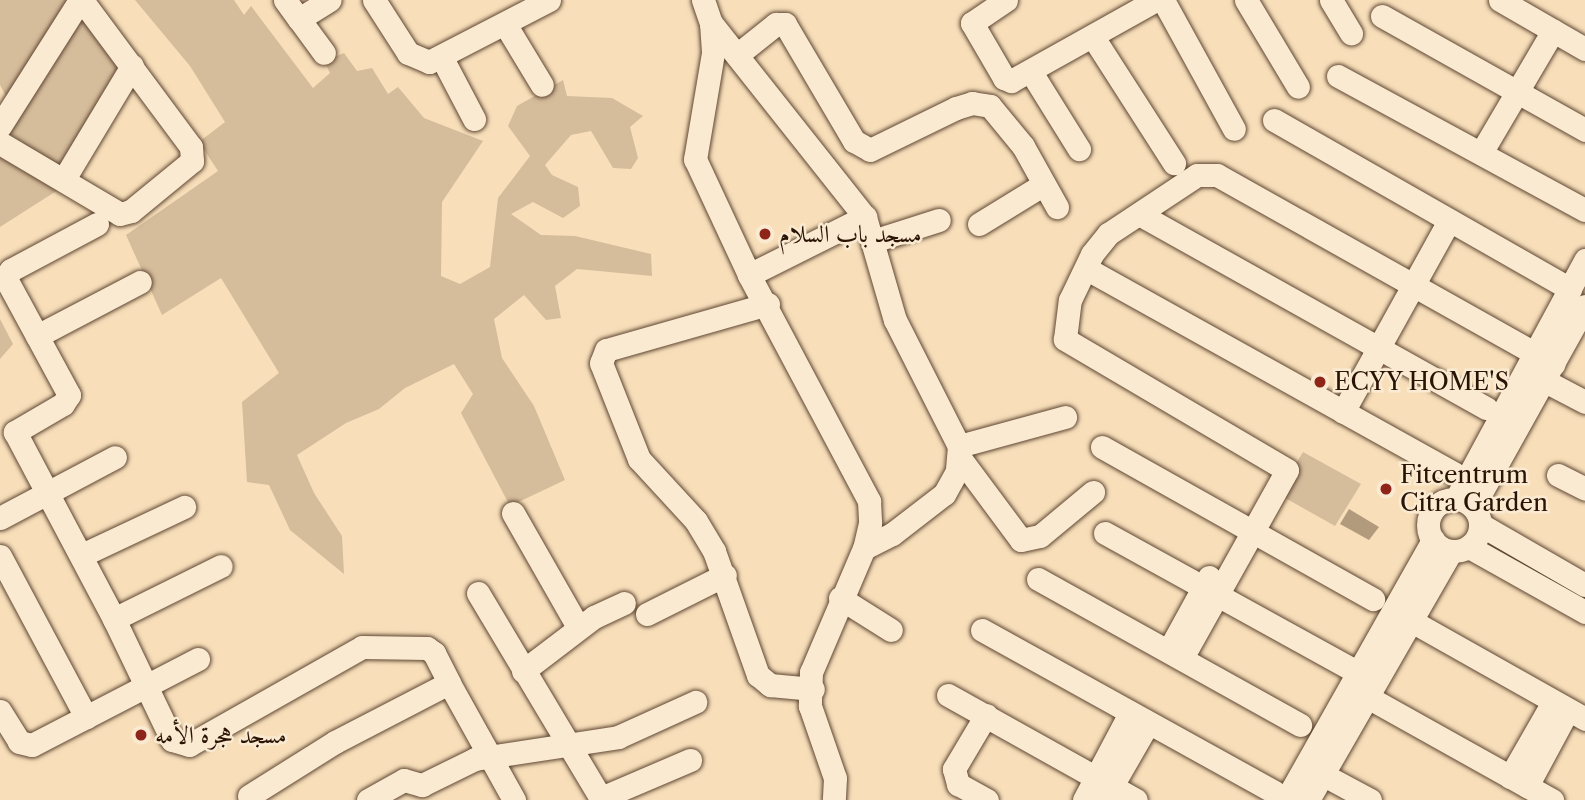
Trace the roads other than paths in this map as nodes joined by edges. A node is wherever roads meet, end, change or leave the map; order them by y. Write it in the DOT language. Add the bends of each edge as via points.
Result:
graph roads {
  1 [pos="81,0"];
  2 [pos="285,0"];
  3 [pos="330,0"];
  4 [pos="374,0"];
  5 [pos="549,0"];
  6 [pos="703,0"];
  7 [pos="1006,0"];
  8 [pos="1156,0"];
  9 [pos="1163,0"];
  10 [pos="1246,0"];
  11 [pos="1331,0"];
  12 [pos="1500,0"];
  13 [pos="1382,16"];
  14 [pos="299,19"];
  15 [pos="711,23"];
  16 [pos="505,24"];
  17 [pos="1351,33"];
  18 [pos="1093,37"];
  19 [pos="1568,40"];
  20 [pos="324,53"];
  21 [pos="737,55"];
  22 [pos="442,58"];
  23 [pos="132,66"];
  24 [pos="1031,72"];
  25 [pos="1338,76"];
  26 [pos="542,85"];
  27 [pos="1298,87"];
  28 [pos="1524,96"];
  29 [pos="474,119"];
  30 [pos="1274,120"];
  31 [pos="0,126"];
  32 [pos="1234,129"];
  33 [pos="1585,130"];
  34 [pos="0,143"];
  35 [pos="1079,149"];
  36 [pos="1488,157"];
  37 [pos="1174,163"];
  38 [pos="64,178"];
  39 [pos="1044,184"];
  40 [pos="1057,207"];
  41 [pos="1585,210"];
  42 [pos="1139,214"];
  43 [pos="865,217"];
  44 [pos="939,220"];
  45 [pos="97,224"];
  46 [pos="979,224"];
  47 [pos="1454,224"];
  48 [pos="873,241"];
  49 [pos="1585,260"];
  50 [pos="1087,268"];
  51 [pos="749,275"];
  52 [pos="141,282"];
  53 [pos="1417,289"];
  54 [pos="1578,297"];
  55 [pos="768,304"];
  56 [pos="37,336"];
  57 [pos="1383,351"];
  58 [pos="1544,366"];
  59 [pos="1585,402"];
  60 [pos="1486,408"];
  61 [pos="1348,415"];
  62 [pos="1065,417"];
  63 [pos="8,435"];
  64 [pos="1102,447"];
  65 [pos="960,452"];
  66 [pos="115,457"];
  67 [pos="1454,473"];
  68 [pos="1558,475"];
  69 [pos="1585,489"];
  70 [pos="1093,492"];
  71 [pos="48,493"];
  72 [pos="184,507"];
  73 [pos="1470,510"];
  74 [pos="513,513"];
  75 [pos="0,518"];
  76 [pos="1247,526"];
  77 [pos="1105,533"];
  78 [pos="1451,546"];
  79 [pos="864,548"];
  80 [pos="82,555"];
  81 [pos="0,556"];
  82 [pos="221,566"];
  83 [pos="725,575"];
  84 [pos="1038,579"];
  85 [pos="1585,585"];
  86 [pos="1210,592"];
  87 [pos="478,593"];
  88 [pos="840,598"];
  89 [pos="624,603"];
  90 [pos="1391,610"];
  91 [pos="1585,612"];
  92 [pos="648,614"];
  93 [pos="114,619"];
  94 [pos="578,627"];
  95 [pos="891,629"];
  96 [pos="982,630"];
  97 [pos="1175,655"];
  98 [pos="198,659"];
  99 [pos="523,671"];
  100 [pos="449,683"];
  101 [pos="1357,685"];
  102 [pos="148,687"];
  103 [pos="813,689"];
  104 [pos="948,695"];
  105 [pos="695,702"];
  106 [pos="0,711"];
  107 [pos="1569,711"];
  108 [pos="986,715"];
  109 [pos="86,717"];
  110 [pos="1138,720"];
  111 [pos="1300,725"];
  112 [pos="6,738"];
  113 [pos="567,745"];
  114 [pos="490,759"];
  115 [pos="690,760"];
  116 [pos="1333,780"];
  117 [pos="1516,786"];
  118 [pos="1104,788"];
  119 [pos="426,792"];
  120 [pos="249,796"];
  121 [pos="1280,796"];
  122 [pos="602,799"];
  123 [pos="368,800"];
  124 [pos="514,800"];
  125 [pos="834,800"];
  126 [pos="987,800"];
  127 [pos="1084,800"];
  128 [pos="1136,800"];
  129 [pos="1308,800"];
  130 [pos="1370,800"];
  131 [pos="1552,800"];
  1 -- 23 [label="street"];
  1 -- 31 [label="street"];
  2 -- 14 [label="street"];
  3 -- 14 [label="street"];
  4 -- 22 [label="street" via="408,53 422,61"];
  5 -- 16 [label="street"];
  6 -- 15 [label="street"];
  7 -- 24 [label="street" via="972,25 1004,78 1014,81"];
  8 -- 18 [label="street"];
  9 -- 32 [label="street"];
  10 -- 27 [label="street"];
  11 -- 17 [label="street"];
  12 -- 19 [label="street"];
  13 -- 28 [label="street"];
  14 -- 20 [label="street"];
  15 -- 21 [label="street"];
  15 -- 51 [label="street" via="711,82 695,159"];
  16 -- 22 [label="street"];
  16 -- 26 [label="street"];
  18 -- 24 [label="street"];
  18 -- 37 [label="street"];
  19 -- 28 [label="street"];
  21 -- 39 [label="street" via="776,24 788,26 854,141 870,150 885,147 957,108 990,106 1023,146"];
  21 -- 43 [label="street"];
  22 -- 29 [label="street"];
  23 -- 38 [label="street"];
  23 -- 38 [label="street" via="191,147 192,161 125,214 116,213"];
  24 -- 35 [label="street"];
  25 -- 36 [label="street"];
  28 -- 33 [label="street"];
  28 -- 36 [label="street"];
  30 -- 47 [label="street"];
  34 -- 38 [label="street"];
  36 -- 41 [label="street"];
  39 -- 40 [label="street"];
  39 -- 46 [label="street"];
  42 -- 50 [label="street" via="1108,234"];
  42 -- 53 [label="street" via="1197,175 1217,176"];
  42 -- 57 [label="street"];
  43 -- 48 [label="street"];
  43 -- 51 [label="street"];
  44 -- 48 [label="street"];
  45 -- 56 [label="street" via="7,273 6,283"];
  47 -- 53 [label="street"];
  47 -- 54 [label="street"];
  48 -- 65 [label="street" via="895,320"];
  49 -- 54 [label="street"];
  50 -- 61 [label="street"];
  50 -- 76 [label="street" via="1070,300 1065,339 1281,466"];
  51 -- 55 [label="street"];
  52 -- 56 [label="street"];
  53 -- 57 [label="street"];
  53 -- 58 [label="street"];
  54 -- 58 [label="street"];
  55 -- 79 [label="street" via="869,501"];
  55 -- 83 [label="street" via="609,349 601,358 639,459 696,521"];
  56 -- 63 [label="street" via="69,395 63,404"];
  57 -- 60 [label="street"];
  57 -- 61 [label="street"];
  58 -- 59 [label="street"];
  58 -- 73 [label="street"];
  61 -- 67 [label="street"];
  62 -- 65 [label="street"];
  63 -- 71 [label="street"];
  64 -- 76 [label="street"];
  65 -- 70 [label="street" via="1021,540 1040,536"];
  65 -- 79 [label="street" via="954,481 944,494 892,534"];
  66 -- 71 [label="street"];
  68 -- 69 [label="street"];
  71 -- 75 [label="street"];
  71 -- 80 [label="street"];
  72 -- 80 [label="street"];
  73 -- 78 [label="street"];
  73 -- 78 [label="street" via="1442,501 1431,512 1428,526"];
  73 -- 85 [label="street"];
  74 -- 94 [label="street"];
  76 -- 86 [label="street"];
  76 -- 90 [label="street"];
  77 -- 86 [label="street"];
  78 -- 90 [label="street"];
  78 -- 91 [label="street"];
  79 -- 88 [label="street"];
  80 -- 93 [label="street"];
  81 -- 109 [label="street"];
  82 -- 93 [label="street"];
  83 -- 92 [label="street"];
  83 -- 103 [label="street" via="761,679 770,685"];
  84 -- 97 [label="street"];
  86 -- 97 [label="street"];
  86 -- 101 [label="street"];
  87 -- 99 [label="street"];
  88 -- 95 [label="street"];
  88 -- 103 [label="street" via="811,672"];
  89 -- 94 [label="street"];
  90 -- 101 [label="street"];
  90 -- 107 [label="street"];
  93 -- 102 [label="street"];
  94 -- 99 [label="street"];
  96 -- 110 [label="street"];
  97 -- 111 [label="street"];
  98 -- 102 [label="street"];
  99 -- 113 [label="street"];
  100 -- 102 [label="street" via="427,648 362,647 185,746 172,740"];
  100 -- 114 [label="street"];
  100 -- 120 [label="street" via="335,742"];
  101 -- 117 [label="street"];
  101 -- 121 [label="street"];
  101 -- 129 [label="street"];
  102 -- 109 [label="street"];
  103 -- 125 [label="street" via="810,706 835,778"];
  104 -- 108 [label="street"];
  105 -- 113 [label="street" via="618,737"];
  106 -- 112 [label="street"];
  107 -- 117 [label="street"];
  108 -- 118 [label="street"];
  108 -- 126 [label="street" via="954,769 958,784"];
  109 -- 112 [label="street" via="32,745"];
  110 -- 118 [label="street"];
  110 -- 121 [label="street"];
  113 -- 114 [label="street"];
  113 -- 122 [label="street"];
  114 -- 119 [label="street" via="460,763"];
  114 -- 124 [label="street"];
  115 -- 122 [label="street"];
  116 -- 130 [label="street"];
  117 -- 131 [label="street"];
  118 -- 127 [label="street"];
  118 -- 128 [label="street"];
  119 -- 123 [label="street" via="404,780"];
}
